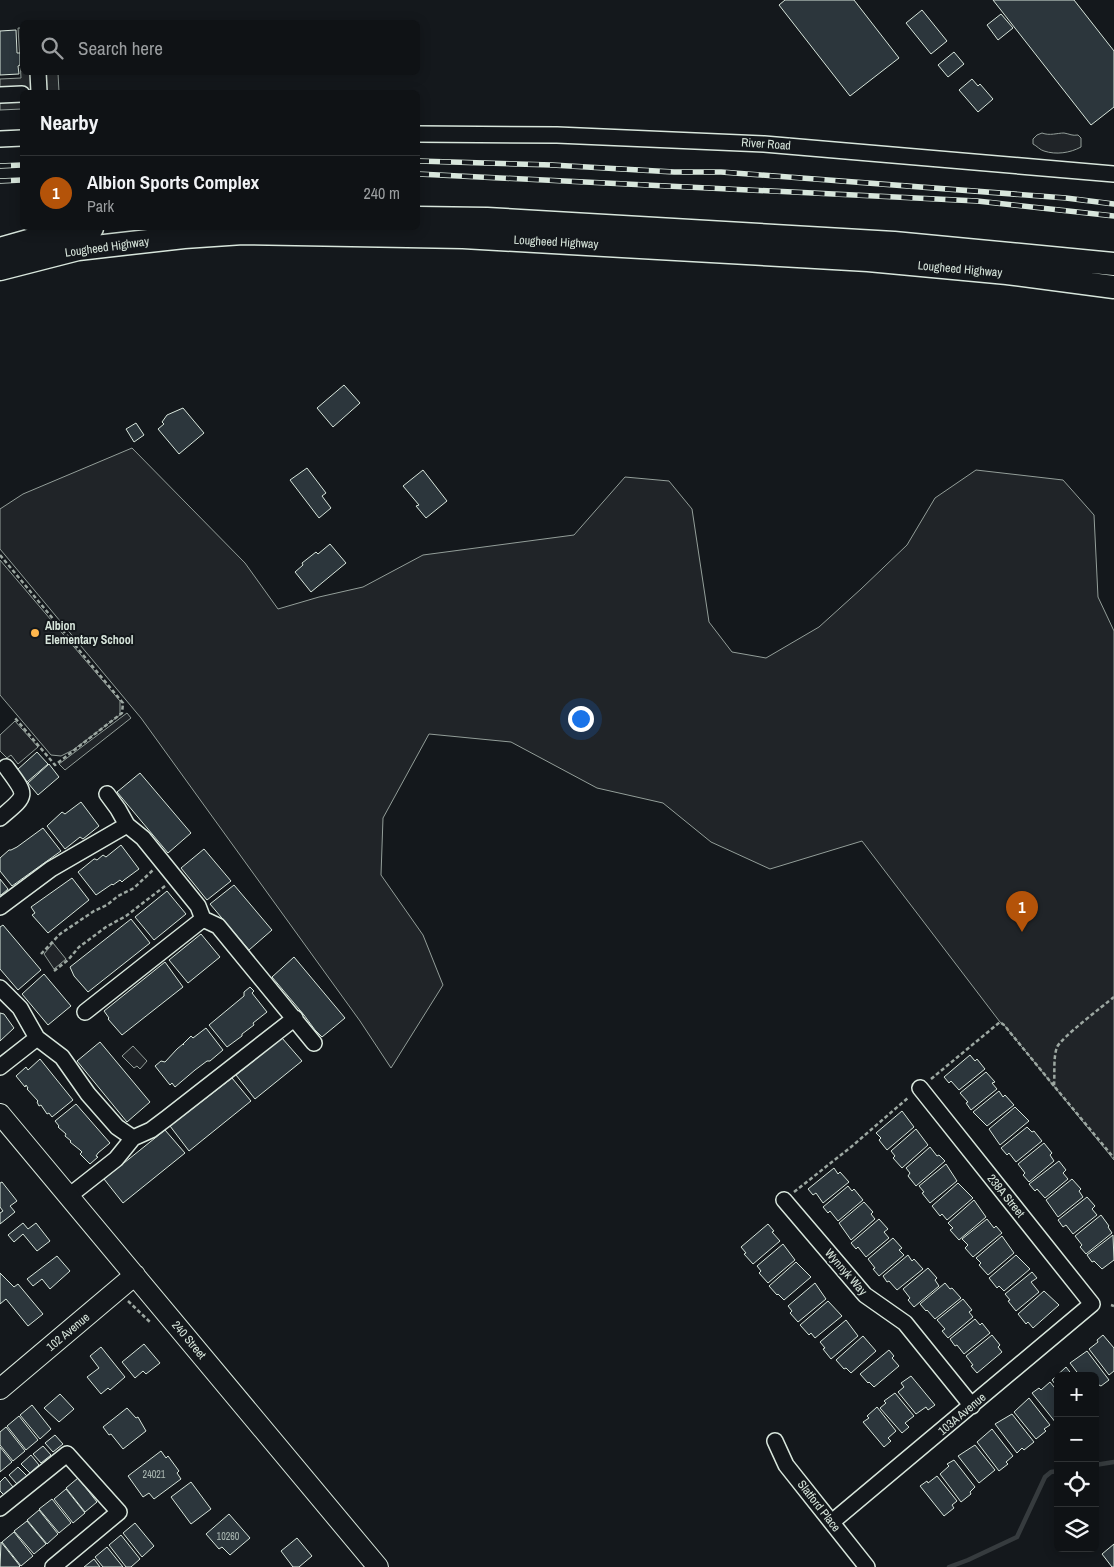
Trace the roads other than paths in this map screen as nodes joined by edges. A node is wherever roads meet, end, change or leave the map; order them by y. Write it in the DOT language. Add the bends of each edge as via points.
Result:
graph roads {
  1 [pos="38,75"];
  2 [pos="39,90"];
  3 [pos="20,94"];
  4 [pos="0,95"];
  5 [pos="420,134"];
  6 [pos="0,138"];
  7 [pos="20,138"];
  8 [pos="1114,174"];
  9 [pos="420,218"];
  10 [pos="82,230"];
  11 [pos="0,249"];
  12 [pos="1114,264"];
  13 [pos="0,269"];
  14 [pos="1114,287"];
  15 [pos="6,767"];
  16 [pos="107,794"];
  17 [pos="0,818"];
  18 [pos="127,825"];
  19 [pos="0,907"];
  20 [pos="203,918"];
  21 [pos="0,988"];
  22 [pos="85,1012"];
  23 [pos="295,1018"];
  24 [pos="37,1038"];
  25 [pos="314,1043"];
  26 [pos="0,1068"];
  27 [pos="920,1088"];
  28 [pos="0,1114"];
  29 [pos="133,1138"];
  30 [pos="69,1196"];
  31 [pos="784,1200"];
  32 [pos="135,1275"];
  33 [pos="1092,1304"];
  34 [pos="0,1389"];
  35 [pos="972,1406"];
  36 [pos="775,1441"];
  37 [pos="0,1508"];
  38 [pos="832,1522"];
  39 [pos="53,1567"];
  40 [pos="378,1567"];
  41 [pos="867,1567"];
  1 -- 2 [label="street"];
  3 -- 4 [label="street"];
  5 -- 8 [label="street, River Road" via="557,135 764,144"];
  6 -- 7 [label="street"];
  9 -- 12 [label="highway, Lougheed Highway" via="864,241"];
  10 -- 11 [label="highway, Lougheed Highway"];
  13 -- 14 [label="highway, Lougheed Highway" via="78,249 243,233 463,237 868,260"];
  15 -- 17 [label="street" via="22,788 23,795"];
  16 -- 18 [label="street"];
  18 -- 19 [label="street" via="51,869"];
  18 -- 20 [label="street" via="143,838 198,906"];
  20 -- 22 [label="street"];
  20 -- 23 [label="street" via="218,926"];
  21 -- 24 [label="street" via="20,1008"];
  23 -- 25 [label="street"];
  23 -- 29 [label="street" via="162,1122"];
  24 -- 26 [label="street"];
  24 -- 29 [label="street" via="62,1057 88,1094 117,1127"];
  27 -- 33 [label="street, 238A Street"];
  28 -- 30 [label="main road, 240 Street"];
  29 -- 30 [label="street" via="116,1159"];
  30 -- 32 [label="main road, 240 Street"];
  31 -- 35 [label="street, Wynnyk Way" via="865,1295 905,1323"];
  32 -- 34 [label="main road, 102 Avenue"];
  32 -- 40 [label="main road, 240 Street"];
  33 -- 35 [label="street, 103A Avenue"];
  35 -- 38 [label="street, 103A Avenue"];
  36 -- 38 [label="street, Slatford Place" via="786,1465"];
  37 -- 39 [label="street" via="67,1454 119,1512"];
  38 -- 41 [label="street, Slatford Place"];
}
